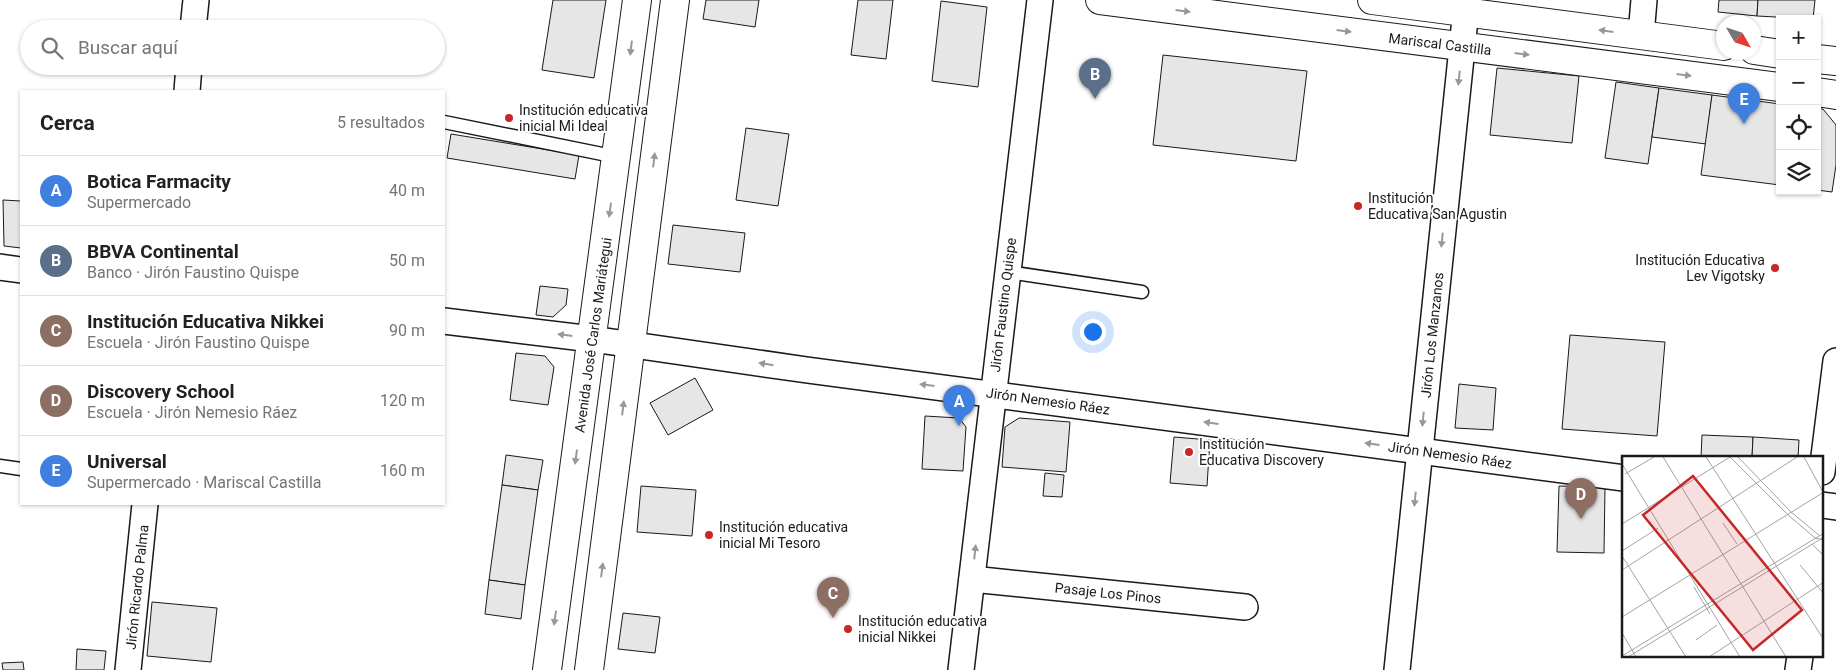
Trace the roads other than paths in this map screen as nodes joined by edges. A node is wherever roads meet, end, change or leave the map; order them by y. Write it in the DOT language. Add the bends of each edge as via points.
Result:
graph roads {
  1 [pos="196,0"];
  2 [pos="637,0"];
  3 [pos="675,0"];
  4 [pos="1040,0"];
  5 [pos="1100,0"];
  6 [pos="1372,0"];
  7 [pos="1644,0"];
  8 [pos="1466,6"];
  9 [pos="194,20"];
  10 [pos="1641,36"];
  11 [pos="1716,45"];
  12 [pos="1462,46"];
  13 [pos="1761,51"];
  14 [pos="1776,53"];
  15 [pos="1821,59"];
  16 [pos="1836,61"];
  17 [pos="188,75"];
  18 [pos="1776,86"];
  19 [pos="187,90"];
  20 [pos="1821,93"];
  21 [pos="1836,95"];
  22 [pos="445,122"];
  23 [pos="617,157"];
  24 [pos="0,267"];
  25 [pos="20,270"];
  26 [pos="1008,272"];
  27 [pos="1142,292"];
  28 [pos="445,321"];
  29 [pos="592,338"];
  30 [pos="631,344"];
  31 [pos="1836,361"];
  32 [pos="992,394"];
  33 [pos="1420,450"];
  34 [pos="1824,456"];
  35 [pos="0,466"];
  36 [pos="20,469"];
  37 [pos="1622,478"];
  38 [pos="145,505"];
  39 [pos="972,579"];
  40 [pos="1245,607"];
  41 [pos="128,670"];
  42 [pos="547,670"];
  43 [pos="589,670"];
  44 [pos="961,670"];
  45 [pos="1397,670"];
  1 -- 9 [label="street"];
  2 -- 23 [label="main road, Avenida José Carlos Mariátegui, one-way"];
  30 -- 3 [label="main road, one-way"];
  4 -- 26 [label="street, Jirón Faustino Quispe"];
  5 -- 12 [label="main road, Mariscal Castilla, one-way"];
  6 -- 8 [label="main road"];
  7 -- 10 [label="street"];
  10 -- 8 [label="main road, one-way"];
  8 -- 12 [label="street, Jirón Los Manzanos"];
  10 -- 11 [label="main road"];
  12 -- 18 [label="main road, Mariscal Castilla, one-way"];
  12 -- 33 [label="street, Jirón Los Manzanos, one-way"];
  13 -- 14 [label="main road"];
  15 -- 16 [label="main road"];
  17 -- 19 [label="street"];
  20 -- 21 [label="main road"];
  22 -- 23 [label="lane"];
  23 -- 29 [label="main road, Avenida José Carlos Mariátegui, one-way"];
  24 -- 25 [label="street"];
  26 -- 27 [label="lane"];
  26 -- 32 [label="street, Jirón Faustino Quispe"];
  29 -- 28 [label="street, Jirón Nemesio Ráez, one-way"];
  29 -- 30 [label="street, Jirón Nemesio Ráez"];
  29 -- 42 [label="main road, Avenida José Carlos Mariátegui, one-way"];
  32 -- 30 [label="street, Jirón Nemesio Ráez, one-way"];
  43 -- 30 [label="main road, one-way"];
  31 -- 34 [label="street"];
  33 -- 32 [label="street, Jirón Nemesio Ráez, one-way"];
  39 -- 32 [label="street, Jirón Faustino Quispe, one-way"];
  33 -- 37 [label="street, Jirón Nemesio Ráez"];
  33 -- 45 [label="street, Jirón Los Manzanos, one-way"];
  35 -- 36 [label="lane"];
  38 -- 41 [label="street, Jirón Ricardo Palma"];
  39 -- 40 [label="street, Pasaje Los Pinos"];
  39 -- 44 [label="street, Jirón Faustino Quispe"];
}
